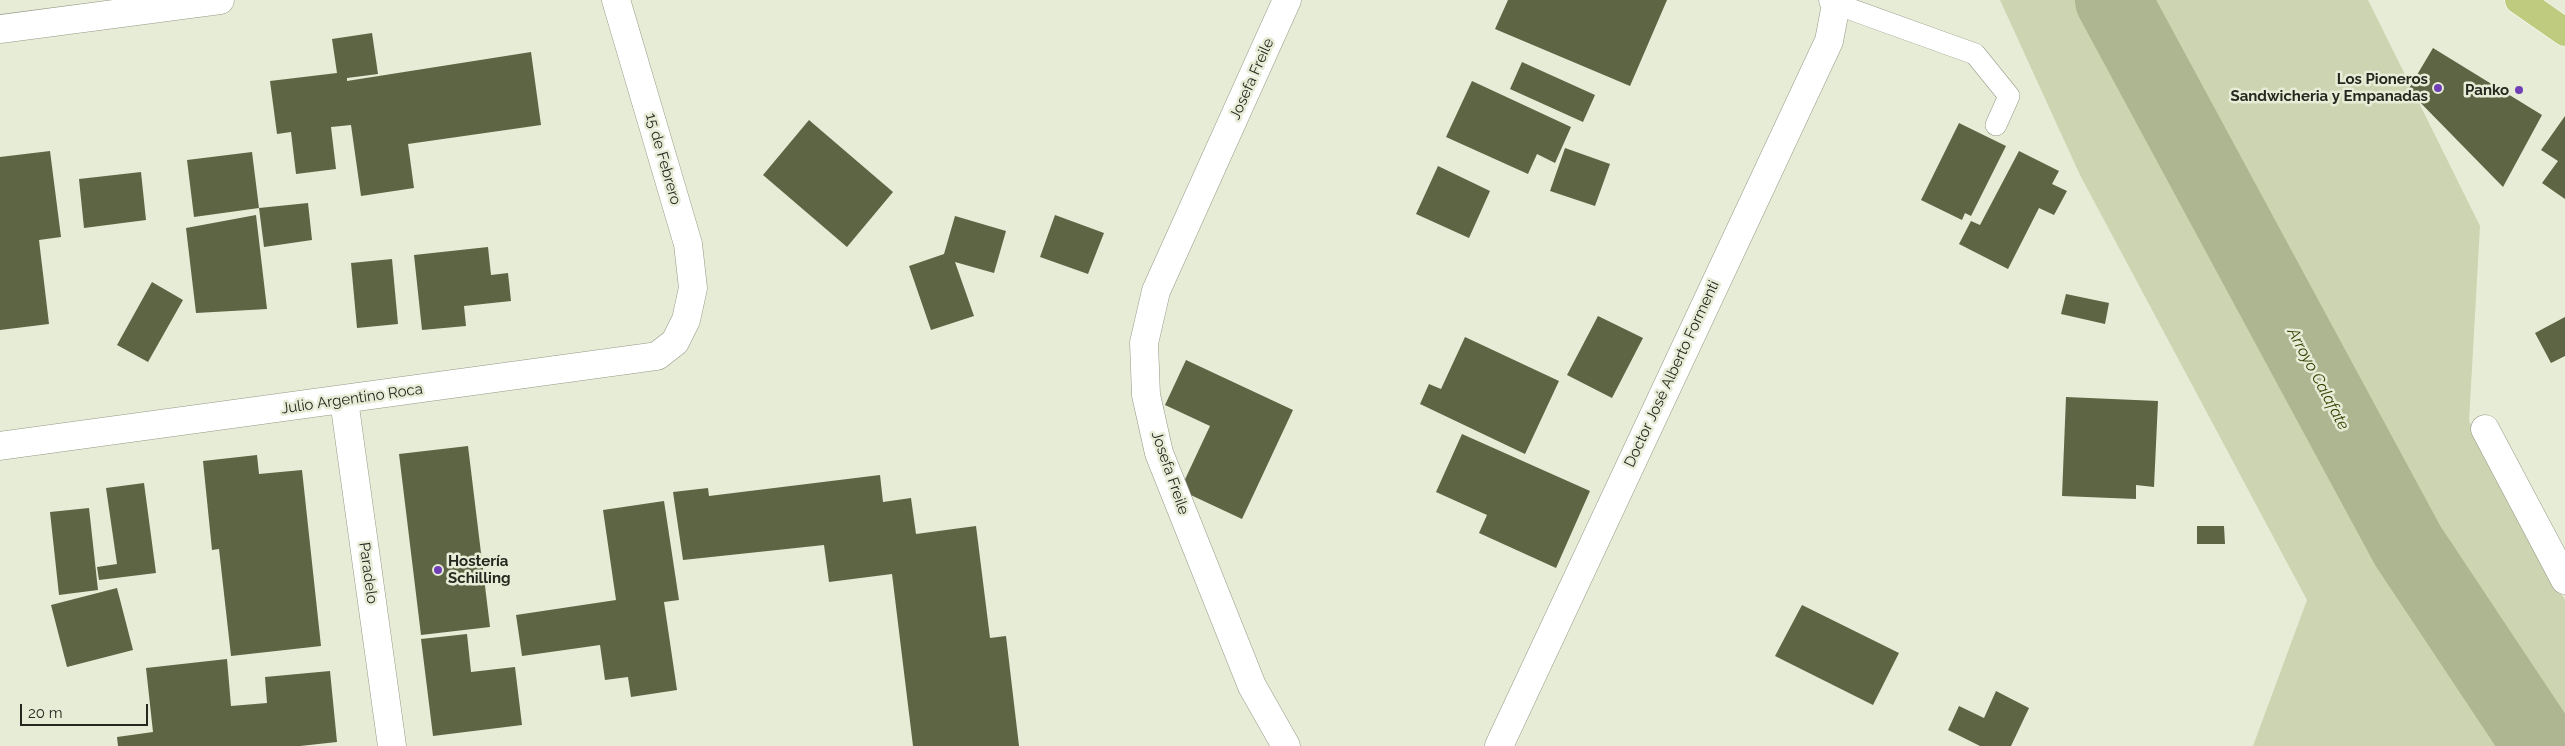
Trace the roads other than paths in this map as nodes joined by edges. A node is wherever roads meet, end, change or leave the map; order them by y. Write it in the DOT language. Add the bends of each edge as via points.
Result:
graph roads {
  1 [pos="220,0"];
  2 [pos="616,0"];
  3 [pos="1287,0"];
  4 [pos="2519,0"];
  5 [pos="1834,2"];
  6 [pos="0,29"];
  7 [pos="2565,32"];
  8 [pos="1996,125"];
  9 [pos="686,320"];
  10 [pos="344,400"];
  11 [pos="2485,429"];
  12 [pos="0,446"];
  13 [pos="2565,580"];
  14 [pos="392,746"];
  15 [pos="1286,746"];
  16 [pos="1499,746"];
  1 -- 6 [label="street"];
  2 -- 9 [label="street, 15 de Febrero" via="688,244 693,288"];
  3 -- 15 [label="street, Josefa Freile" via="1156,291 1144,342 1146,395 1159,453 1252,686"];
  4 -- 7 [label="main road"];
  5 -- 8 [label="lane" via="1975,54 2008,96"];
  5 -- 16 [label="street, Doctor José Alberto Formenti" via="1828,41"];
  9 -- 10 [label="street, Julio Argentino Roca" via="675,342 657,356"];
  10 -- 12 [label="street, Julio Argentino Roca"];
  10 -- 14 [label="street, Paradelo"];
  11 -- 13 [label="street"];
}
